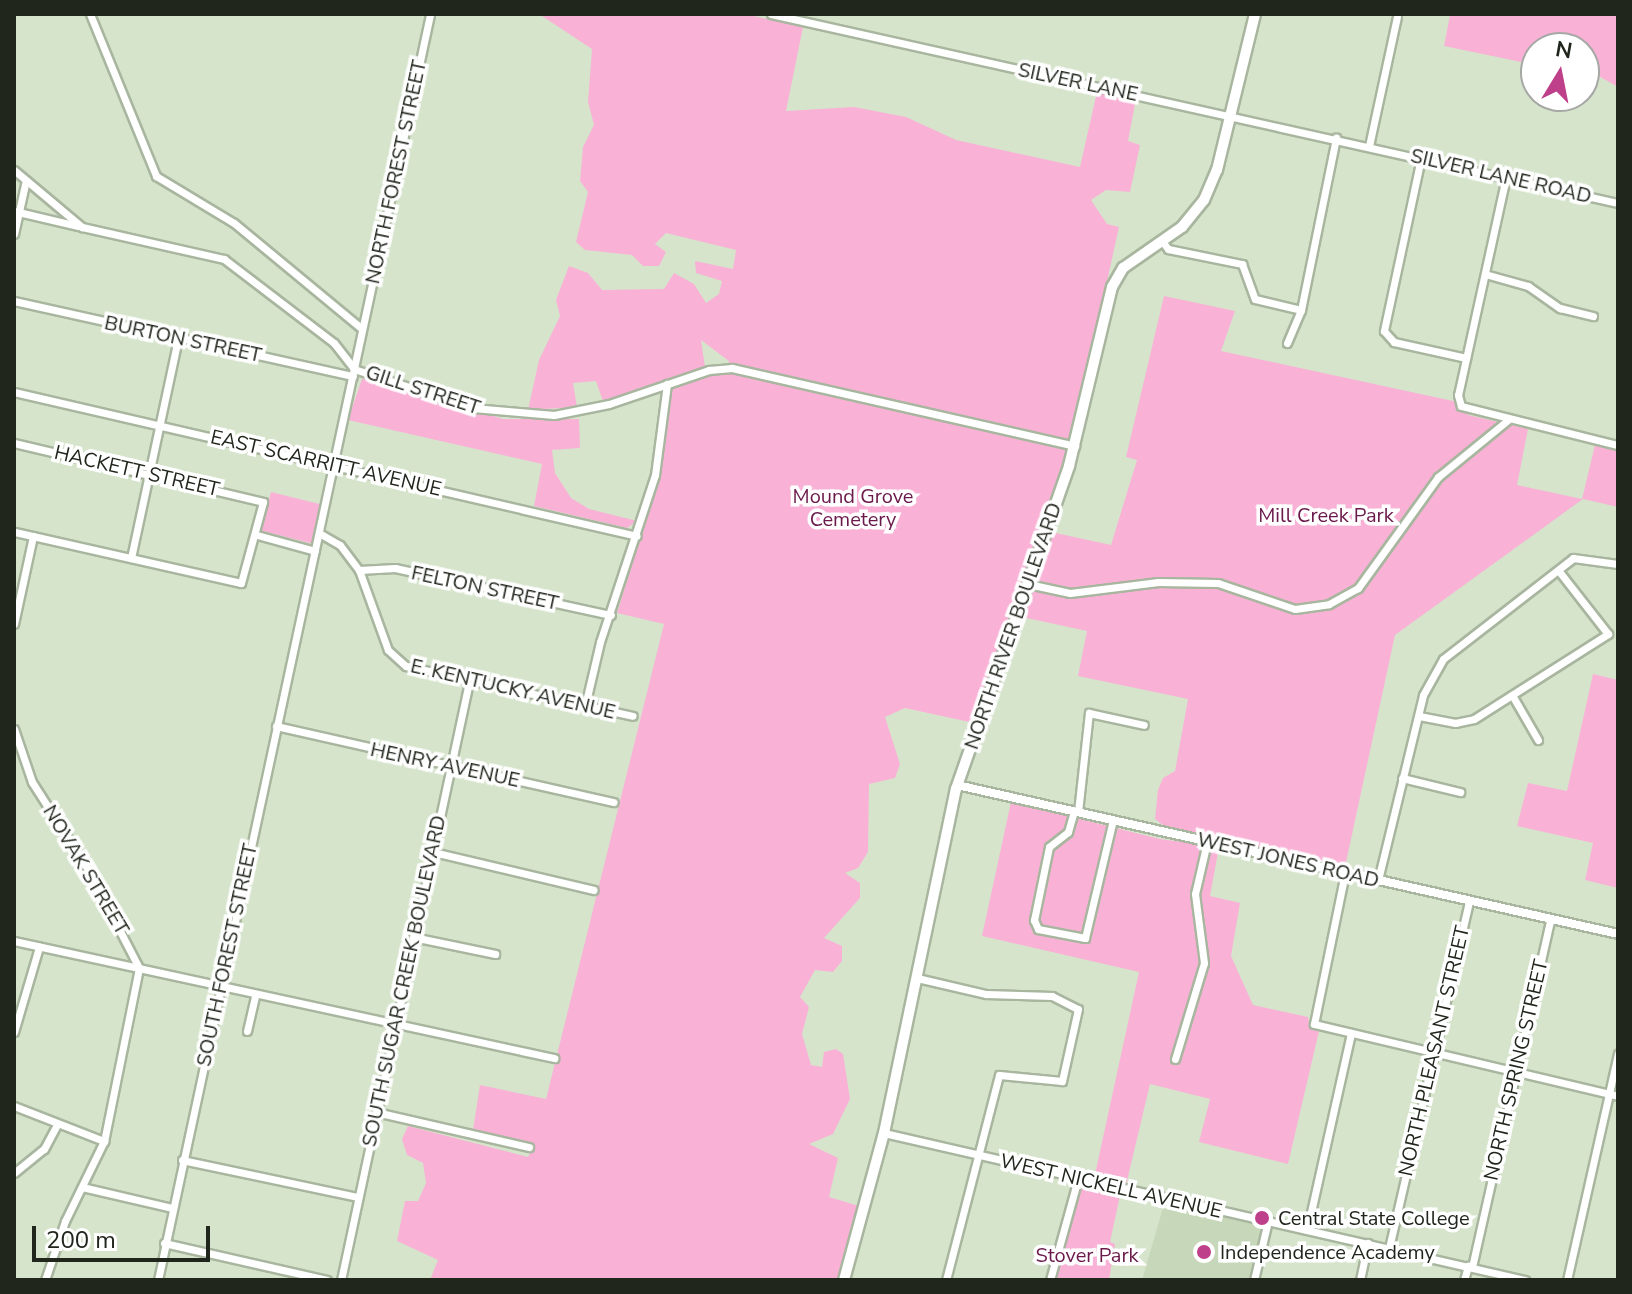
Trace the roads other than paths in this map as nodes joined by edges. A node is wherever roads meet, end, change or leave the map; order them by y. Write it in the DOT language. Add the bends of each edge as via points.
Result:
graph roads {
  1 [pos="90,14"];
  2 [pos="430,14"];
  3 [pos="771,14"];
  4 [pos="1255,14"];
  5 [pos="1397,17"];
  6 [pos="1230,115"];
  7 [pos="1336,138"];
  8 [pos="1369,146"];
  9 [pos="1385,149"];
  10 [pos="1421,158"];
  11 [pos="14,170"];
  12 [pos="1506,177"];
  13 [pos="26,180"];
  14 [pos="1618,203"];
  15 [pos="16,212"];
  16 [pos="82,227"];
  17 [pos="14,234"];
  18 [pos="1162,241"];
  19 [pos="1485,274"];
  20 [pos="14,301"];
  21 [pos="1301,310"];
  22 [pos="1593,316"];
  23 [pos="362,329"];
  24 [pos="178,338"];
  25 [pos="1287,343"];
  26 [pos="1466,358"];
  27 [pos="353,372"];
  28 [pos="667,384"];
  29 [pos="14,392"];
  30 [pos="1509,419"];
  31 [pos="159,426"];
  32 [pos="14,443"];
  33 [pos="1618,445"];
  34 [pos="1075,446"];
  35 [pos="334,465"];
  36 [pos="147,474"];
  37 [pos="14,532"];
  38 [pos="319,533"];
  39 [pos="257,535"];
  40 [pos="33,536"];
  41 [pos="637,536"];
  42 [pos="315,551"];
  43 [pos="131,558"];
  44 [pos="1618,564"];
  45 [pos="359,570"];
  46 [pos="1558,570"];
  47 [pos="1028,584"];
  48 [pos="611,615"];
  49 [pos="14,624"];
  50 [pos="469,682"];
  51 [pos="1512,695"];
  52 [pos="585,706"];
  53 [pos="633,716"];
  54 [pos="1419,716"];
  55 [pos="1144,725"];
  56 [pos="276,726"];
  57 [pos="14,729"];
  58 [pos="1538,740"];
  59 [pos="16,748"];
  60 [pos="451,767"];
  61 [pos="1402,778"];
  62 [pos="957,785"];
  63 [pos="1460,792"];
  64 [pos="614,802"];
  65 [pos="1076,812"];
  66 [pos="1113,820"];
  67 [pos="1207,842"];
  68 [pos="433,852"];
  69 [pos="1345,873"];
  70 [pos="1378,880"];
  71 [pos="594,890"];
  72 [pos="1469,901"];
  73 [pos="1550,920"];
  74 [pos="1618,934"];
  75 [pos="413,937"];
  76 [pos="14,941"];
  77 [pos="39,947"];
  78 [pos="495,954"];
  79 [pos="139,968"];
  80 [pos="917,978"];
  81 [pos="220,988"];
  82 [pos="255,995"];
  83 [pos="394,1025"];
  84 [pos="247,1031"];
  85 [pos="14,1032"];
  86 [pos="1351,1033"];
  87 [pos="1433,1052"];
  88 [pos="1618,1054"];
  89 [pos="554,1058"];
  90 [pos="1175,1059"];
  91 [pos="1516,1071"];
  92 [pos="1614,1095"];
  93 [pos="14,1106"];
  94 [pos="376,1112"];
  95 [pos="56,1126"];
  96 [pos="884,1133"];
  97 [pos="104,1141"];
  98 [pos="529,1147"];
  99 [pos="979,1156"];
  100 [pos="182,1160"];
  101 [pos="14,1173"];
  102 [pos="1078,1178"];
  103 [pos="82,1187"];
  104 [pos="358,1197"];
  105 [pos="172,1208"];
  106 [pos="1268,1221"];
  107 [pos="1307,1230"];
  108 [pos="164,1243"];
  109 [pos="1368,1243"];
  110 [pos="1389,1248"];
  111 [pos="1470,1267"];
  112 [pos="45,1280"];
  113 [pos="158,1280"];
  114 [pos="327,1280"];
  115 [pos="341,1280"];
  116 [pos="844,1280"];
  117 [pos="946,1280"];
  118 [pos="1050,1280"];
  119 [pos="1254,1280"];
  120 [pos="1360,1280"];
  121 [pos="1464,1280"];
  122 [pos="1525,1280"];
  123 [pos="1567,1280"];
  1 -- 23 [label="street" via="156,176 234,223"];
  2 -- 23 [label="street, NORTH FOREST STREET"];
  3 -- 6 [label="street, SILVER LANE"];
  4 -- 6 [label="main road, NORTH RIVER BOULEVARD"];
  5 -- 8 [label="street"];
  6 -- 7 [label="street, SILVER LANE"];
  6 -- 18 [label="main road, NORTH RIVER BOULEVARD" via="1204,200"];
  7 -- 8 [label="street, SILVER LANE"];
  7 -- 21 [label="street"];
  8 -- 9 [label="street, SILVER LANE"];
  9 -- 10 [label="street, SILVER LANE ROAD"];
  10 -- 12 [label="street, SILVER LANE ROAD"];
  10 -- 26 [label="street" via="1384,331 1394,342"];
  11 -- 13 [label="street, GILL STREET"];
  12 -- 14 [label="street, SILVER LANE ROAD"];
  12 -- 19 [label="street"];
  13 -- 15 [label="street"];
  13 -- 16 [label="street, GILL STREET"];
  15 -- 16 [label="street"];
  15 -- 17 [label="street"];
  16 -- 27 [label="street, GILL STREET" via="224,259 334,343"];
  18 -- 21 [label="street" via="1168,249 1242,264 1255,299"];
  18 -- 34 [label="main road, NORTH RIVER BOULEVARD" via="1130,260 1112,287"];
  19 -- 22 [label="street" via="1528,286 1560,308"];
  19 -- 26 [label="street"];
  20 -- 24 [label="street, BURTON STREET"];
  21 -- 25 [label="street"];
  23 -- 27 [label="street, NORTH FOREST STREET"];
  24 -- 27 [label="street, BURTON STREET"];
  24 -- 31 [label="street"];
  26 -- 30 [label="street" via="1460,404"];
  27 -- 28 [label="street, GILL STREET" via="473,408 526,416 582,411"];
  27 -- 35 [label="street"];
  28 -- 34 [label="street, GILL STREET" via="732,368"];
  28 -- 41 [label="street" via="664,433"];
  29 -- 31 [label="street, EAST SCARRITT AVENUE"];
  30 -- 33 [label="street"];
  30 -- 47 [label="street" via="1438,477 1358,588 1329,604 1295,609 1218,583 1158,582 1070,593"];
  31 -- 35 [label="street, EAST SCARRITT AVENUE"];
  31 -- 36 [label="street"];
  32 -- 36 [label="street, HACKETT STREET"];
  34 -- 47 [label="main road, NORTH RIVER BOULEVARD"];
  35 -- 38 [label="street"];
  35 -- 41 [label="street, EAST SCARRITT AVENUE"];
  36 -- 39 [label="street, HACKETT STREET" via="259,499 263,502"];
  36 -- 43 [label="street"];
  37 -- 40 [label="street"];
  38 -- 42 [label="street"];
  38 -- 45 [label="street" via="340,545"];
  39 -- 42 [label="street"];
  39 -- 43 [label="street" via="241,583"];
  40 -- 43 [label="street"];
  40 -- 49 [label="street"];
  41 -- 48 [label="street"];
  42 -- 56 [label="street, SOUTH FOREST STREET"];
  44 -- 46 [label="street" via="1582,556"];
  45 -- 48 [label="street, FELTON STREET" via="395,568"];
  45 -- 50 [label="street, E. KENTUCKY AVENUE" via="395,659"];
  46 -- 51 [label="street" via="1608,634"];
  46 -- 54 [label="street" via="1443,659 1427,683"];
  47 -- 62 [label="main road, NORTH RIVER BOULEVARD"];
  48 -- 52 [label="street"];
  50 -- 52 [label="street, E. KENTUCKY AVENUE"];
  50 -- 60 [label="street, SOUTH SUGAR CREEK BOULEVARD"];
  51 -- 54 [label="street" via="1466,723"];
  51 -- 58 [label="street"];
  52 -- 53 [label="street, E. KENTUCKY AVENUE"];
  54 -- 61 [label="street"];
  55 -- 65 [label="street" via="1089,713"];
  56 -- 60 [label="street, HENRY AVENUE"];
  56 -- 81 [label="street, SOUTH FOREST STREET"];
  57 -- 59 [label="street, NOVAK STREET"];
  59 -- 79 [label="street, NOVAK STREET"];
  60 -- 64 [label="street, HENRY AVENUE"];
  60 -- 68 [label="street, SOUTH SUGAR CREEK BOULEVARD"];
  61 -- 63 [label="street"];
  61 -- 70 [label="street"];
  62 -- 65 [label="street, WEST JONES ROAD"];
  62 -- 80 [label="main road, NORTH RIVER BOULEVARD"];
  65 -- 66 [label="street, WEST JONES ROAD"];
  65 -- 66 [label="street" via="1068,832 1049,847 1034,920 1038,929 1085,938"];
  66 -- 67 [label="street, WEST JONES ROAD"];
  67 -- 69 [label="street, WEST JONES ROAD"];
  67 -- 90 [label="street" via="1195,894 1204,963"];
  68 -- 71 [label="street"];
  68 -- 75 [label="street, SOUTH SUGAR CREEK BOULEVARD"];
  69 -- 70 [label="street, WEST JONES ROAD"];
  69 -- 86 [label="street" via="1313,1022"];
  70 -- 72 [label="street, WEST JONES ROAD"];
  72 -- 73 [label="street, WEST JONES ROAD"];
  72 -- 87 [label="street, NORTH PLEASANT STREET"];
  73 -- 74 [label="street, WEST JONES ROAD"];
  73 -- 91 [label="street, NORTH SPRING STREET"];
  75 -- 78 [label="street"];
  75 -- 83 [label="street, SOUTH SUGAR CREEK BOULEVARD"];
  76 -- 77 [label="street"];
  77 -- 79 [label="street"];
  77 -- 85 [label="street"];
  79 -- 81 [label="street"];
  79 -- 97 [label="street"];
  80 -- 96 [label="main road, NORTH RIVER BOULEVARD"];
  80 -- 99 [label="street" via="986,994 1052,996 1075,1004 1078,1014 1062,1081 1000,1074"];
  81 -- 82 [label="street"];
  81 -- 100 [label="street, SOUTH FOREST STREET"];
  82 -- 83 [label="street"];
  82 -- 84 [label="street"];
  83 -- 89 [label="street"];
  83 -- 94 [label="street, SOUTH SUGAR CREEK BOULEVARD"];
  86 -- 87 [label="street"];
  86 -- 107 [label="street"];
  87 -- 91 [label="street"];
  87 -- 110 [label="street, NORTH PLEASANT STREET"];
  88 -- 92 [label="street"];
  91 -- 92 [label="street"];
  91 -- 111 [label="street, NORTH SPRING STREET"];
  92 -- 123 [label="street"];
  93 -- 95 [label="street"];
  94 -- 98 [label="street"];
  94 -- 104 [label="street, SOUTH SUGAR CREEK BOULEVARD"];
  95 -- 97 [label="street"];
  95 -- 101 [label="street" via="44,1149"];
  96 -- 99 [label="street, WEST NICKELL AVENUE"];
  96 -- 116 [label="main road, NORTH RIVER BOULEVARD"];
  97 -- 103 [label="street"];
  99 -- 102 [label="street, WEST NICKELL AVENUE"];
  99 -- 117 [label="street"];
  100 -- 104 [label="street"];
  100 -- 105 [label="street, SOUTH FOREST STREET"];
  102 -- 106 [label="street, WEST NICKELL AVENUE"];
  102 -- 118 [label="street"];
  103 -- 105 [label="street"];
  103 -- 112 [label="street"];
  104 -- 115 [label="street, SOUTH SUGAR CREEK BOULEVARD"];
  105 -- 108 [label="street, SOUTH FOREST STREET"];
  106 -- 107 [label="street, WEST NICKELL AVENUE"];
  106 -- 119 [label="street"];
  107 -- 109 [label="street, WEST NICKELL AVENUE"];
  108 -- 113 [label="street, SOUTH FOREST STREET"];
  108 -- 114 [label="street"];
  109 -- 110 [label="street, WEST NICKELL AVENUE"];
  109 -- 120 [label="street"];
  110 -- 111 [label="street, WEST NICKELL AVENUE"];
  111 -- 121 [label="street, NORTH SPRING STREET"];
  111 -- 122 [label="street, WEST NICKELL AVENUE"];
}
